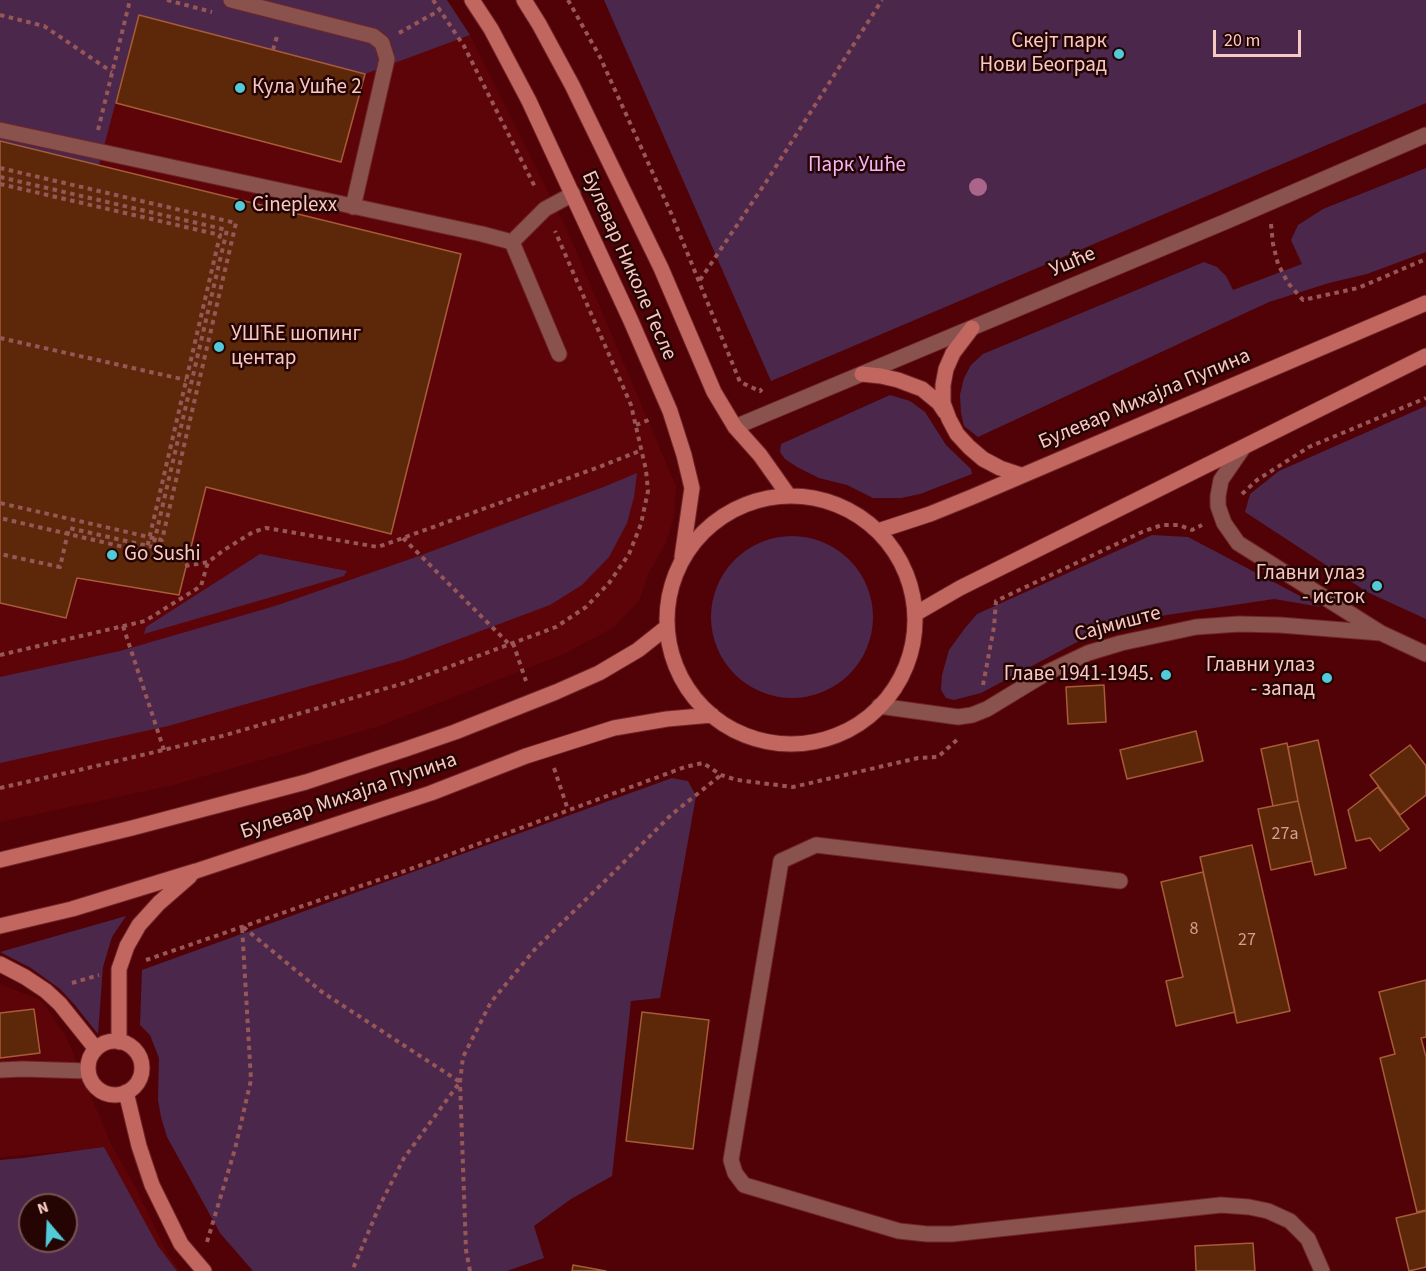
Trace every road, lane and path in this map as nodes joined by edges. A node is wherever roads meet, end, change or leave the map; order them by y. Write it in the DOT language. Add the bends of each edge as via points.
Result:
graph roads {
  1 [pos="130,0"];
  2 [pos="231,0"];
  3 [pos="472,0"];
  4 [pos="524,0"];
  5 [pos="568,0"];
  6 [pos="882,0"];
  7 [pos="0,15"];
  8 [pos="279,29"];
  9 [pos="273,50"];
  10 [pos="112,72"];
  11 [pos="0,130"];
  12 [pos="1426,135"];
  13 [pos="93,150"];
  14 [pos="0,168"];
  15 [pos="0,177"];
  16 [pos="0,184"];
  17 [pos="573,194"];
  18 [pos="353,207"];
  19 [pos="1271,224"];
  20 [pos="512,242"];
  21 [pos="1426,259"];
  22 [pos="699,281"];
  23 [pos="1426,303"];
  24 [pos="972,328"];
  25 [pos="0,338"];
  26 [pos="559,354"];
  27 [pos="1426,356"];
  28 [pos="862,374"];
  29 [pos="186,380"];
  30 [pos="771,386"];
  31 [pos="949,419"];
  32 [pos="735,427"];
  33 [pos="1243,448"];
  34 [pos="1021,475"];
  35 [pos="789,496"];
  36 [pos="0,503"];
  37 [pos="0,518"];
  38 [pos="878,531"];
  39 [pos="403,538"];
  40 [pos="0,554"];
  41 [pos="208,562"];
  42 [pos="681,564"];
  43 [pos="185,566"];
  44 [pos="996,601"];
  45 [pos="915,614"];
  46 [pos="123,626"];
  47 [pos="668,627"];
  48 [pos="1381,633"];
  49 [pos="508,644"];
  50 [pos="0,654"];
  51 [pos="1426,654"];
  52 [pos="879,706"];
  53 [pos="712,715"];
  54 [pos="972,715"];
  55 [pos="164,750"];
  56 [pos="721,775"];
  57 [pos="0,788"];
  58 [pos="0,860"];
  59 [pos="196,871"];
  60 [pos="1120,881"];
  61 [pos="0,926"];
  62 [pos="242,926"];
  63 [pos="0,964"];
  64 [pos="119,969"];
  65 [pos="46,991"];
  66 [pos="119,1041"];
  67 [pos="96,1048"];
  68 [pos="5,1063"];
  69 [pos="88,1071"];
  70 [pos="460,1082"];
  71 [pos="126,1092"];
  72 [pos="201,1268"];
  73 [pos="352,1271"];
  74 [pos="470,1271"];
  75 [pos="1322,1271"];
  1 -- 10 [label="path"];
  2 -- 18 [label="street" via="373,36 382,43 387,59"];
  3 -- 17 [label="main road, Булевар Николе Тесле" via="529,101"];
  4 -- 32 [label="main road, Булевар Николе Тесле" via="572,85 661,268 714,392"];
  5 -- 22 [label="path" via="600,57"];
  6 -- 22 [label="path"];
  7 -- 10 [label="path" via="44,26"];
  8 -- 9 [label="path"];
  10 -- 13 [label="path"];
  11 -- 13 [label="street"];
  12 -- 24 [label="street, Ушће"];
  13 -- 18 [label="street"];
  14 -- 36 [label="path" via="236,223 162,540"];
  15 -- 40 [label="path" via="227,230 153,547 69,528 60,567"];
  16 -- 29 [label="path" via="220,235"];
  17 -- 20 [label="street" via="545,209"];
  17 -- 42 [label="main road, Булевар Николе Тесле" via="670,411 684,455 692,488"];
  18 -- 20 [label="street"];
  19 -- 21 [label="path" via="1278,264 1303,300 1358,288"];
  20 -- 26 [label="street"];
  22 -- 30 [label="path" via="740,382 760,390"];
  23 -- 34 [label="main road, Булевар Михајла Пупина"];
  24 -- 28 [label="street, Ушће"];
  24 -- 31 [label="main road" via="946,369 943,403"];
  25 -- 29 [label="path"];
  27 -- 33 [label="main road"];
  28 -- 31 [label="main road" via="904,381 922,389 939,403"];
  28 -- 32 [label="street, Ушће"];
  29 -- 37 [label="path" via="146,552"];
  31 -- 34 [label="main road" via="957,434 983,459"];
  32 -- 35 [label="main road, Булевар Николе Тесле"];
  33 -- 45 [label="main road"];
  33 -- 48 [label="street, Сајмиште" via="1219,488 1220,515 1230,533 1238,543"];
  34 -- 38 [label="main road, Булевар Михајла Пупина" via="930,514"];
  35 -- 38 [label="main road" via="837,505"];
  35 -- 42 [label="main road" via="745,505 726,515 693,545"];
  38 -- 45 [label="main road" via="908,578"];
  39 -- 41 [label="path" via="378,547 266,528 253,532"];
  39 -- 49 [label="path"];
  39 -- 49 [label="path" via="642,450 648,491 641,524 629,554 609,584 586,607 556,627"];
  41 -- 43 [label="path"];
  41 -- 46 [label="path" via="201,586 145,621"];
  42 -- 47 [label="main road" via="672,584"];
  44 -- 54 [label="path" via="981,693"];
  45 -- 52 [label="main road" via="907,664 891,694"];
  46 -- 50 [label="path"];
  46 -- 55 [label="path"];
  47 -- 53 [label="main road" via="676,667 685,685"];
  47 -- 58 [label="main road, Булевар Михајла Пупина" via="598,673 406,749 294,785"];
  48 -- 51 [label="street, Сајмиште"];
  48 -- 54 [label="street, Сајмиште" via="1239,624 1196,627 1088,653"];
  49 -- 55 [label="path" via="408,682"];
  52 -- 53 [label="main road" via="865,719 830,738 791,744 750,737"];
  52 -- 54 [label="street, Сајмиште" via="958,717"];
  53 -- 59 [label="main road, Булевар Михајла Пупина" via="614,728"];
  54 -- 56 [label="path" via="958,740 938,757 918,758 793,787"];
  55 -- 57 [label="path"];
  56 -- 62 [label="path" via="703,763 685,767 413,868"];
  56 -- 70 [label="path" via="671,815 536,948 491,1002 463,1057"];
  59 -- 61 [label="main road, Булевар Михајла Пупина" via="72,909"];
  59 -- 64 [label="main road" via="139,925"];
  60 -- 75 [label="street" via="816,845 781,861 731,1160 735,1173 744,1185 899,1231 927,1234 1221,1205 1249,1207 1290,1221 1308,1239"];
  62 -- 64 [label="path"];
  62 -- 70 [label="path" via="322,992"];
  62 -- 72 [label="path" via="251,1080"];
  63 -- 65 [label="main road"];
  64 -- 65 [label="path"];
  64 -- 66 [label="main road"];
  65 -- 67 [label="main road"];
  66 -- 67 [label="main road"];
  66 -- 71 [label="main road" via="134,1049 141,1064 138,1081"];
  67 -- 69 [label="main road"];
  68 -- 69 [label="street" via="23,1069"];
  69 -- 71 [label="main road" via="95,1087 102,1092"];
  70 -- 73 [label="path" via="404,1158"];
  70 -- 74 [label="path"];
  71 -- 72 [label="main road" via="152,1185 181,1244"];
}
